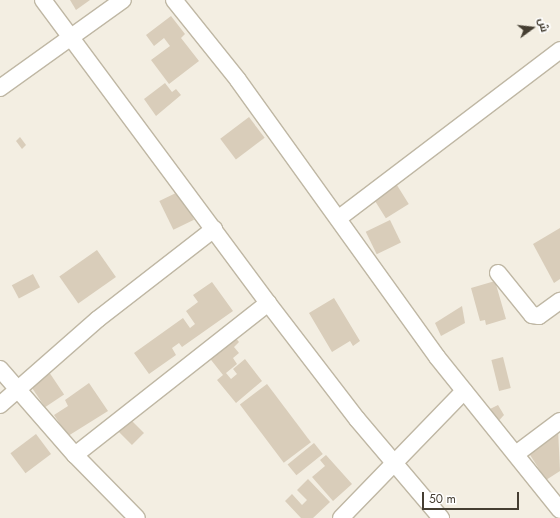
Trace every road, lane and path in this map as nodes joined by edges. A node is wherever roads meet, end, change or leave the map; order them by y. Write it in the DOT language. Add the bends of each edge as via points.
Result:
graph roads {
  1 [pos="43,0"];
  2 [pos="123,0"];
  3 [pos="174,0"];
  4 [pos="73,38"];
  5 [pos="560,50"];
  6 [pos="1,87"];
  7 [pos="339,218"];
  8 [pos="214,229"];
  9 [pos="498,273"];
  10 [pos="560,301"];
  11 [pos="268,303"];
  12 [pos="0,369"];
  13 [pos="18,391"];
  14 [pos="464,391"];
  15 [pos="0,405"];
  16 [pos="560,421"];
  17 [pos="516,454"];
  18 [pos="75,455"];
  19 [pos="396,461"];
  20 [pos="560,510"];
  21 [pos="136,518"];
  22 [pos="340,518"];
  23 [pos="441,518"];
  1 -- 4 [label="street"];
  2 -- 4 [label="street"];
  3 -- 7 [label="street"];
  4 -- 6 [label="street"];
  4 -- 8 [label="street"];
  5 -- 7 [label="street"];
  7 -- 14 [label="street"];
  8 -- 11 [label="street"];
  8 -- 13 [label="street" via="98,319"];
  9 -- 10 [label="street" via="532,315 539,316"];
  11 -- 18 [label="street"];
  11 -- 19 [label="street" via="357,418"];
  12 -- 13 [label="street"];
  13 -- 15 [label="street"];
  13 -- 18 [label="street"];
  14 -- 17 [label="street"];
  14 -- 19 [label="street"];
  16 -- 17 [label="street"];
  17 -- 20 [label="street"];
  18 -- 21 [label="street"];
  19 -- 22 [label="street"];
  19 -- 23 [label="street"];
}
